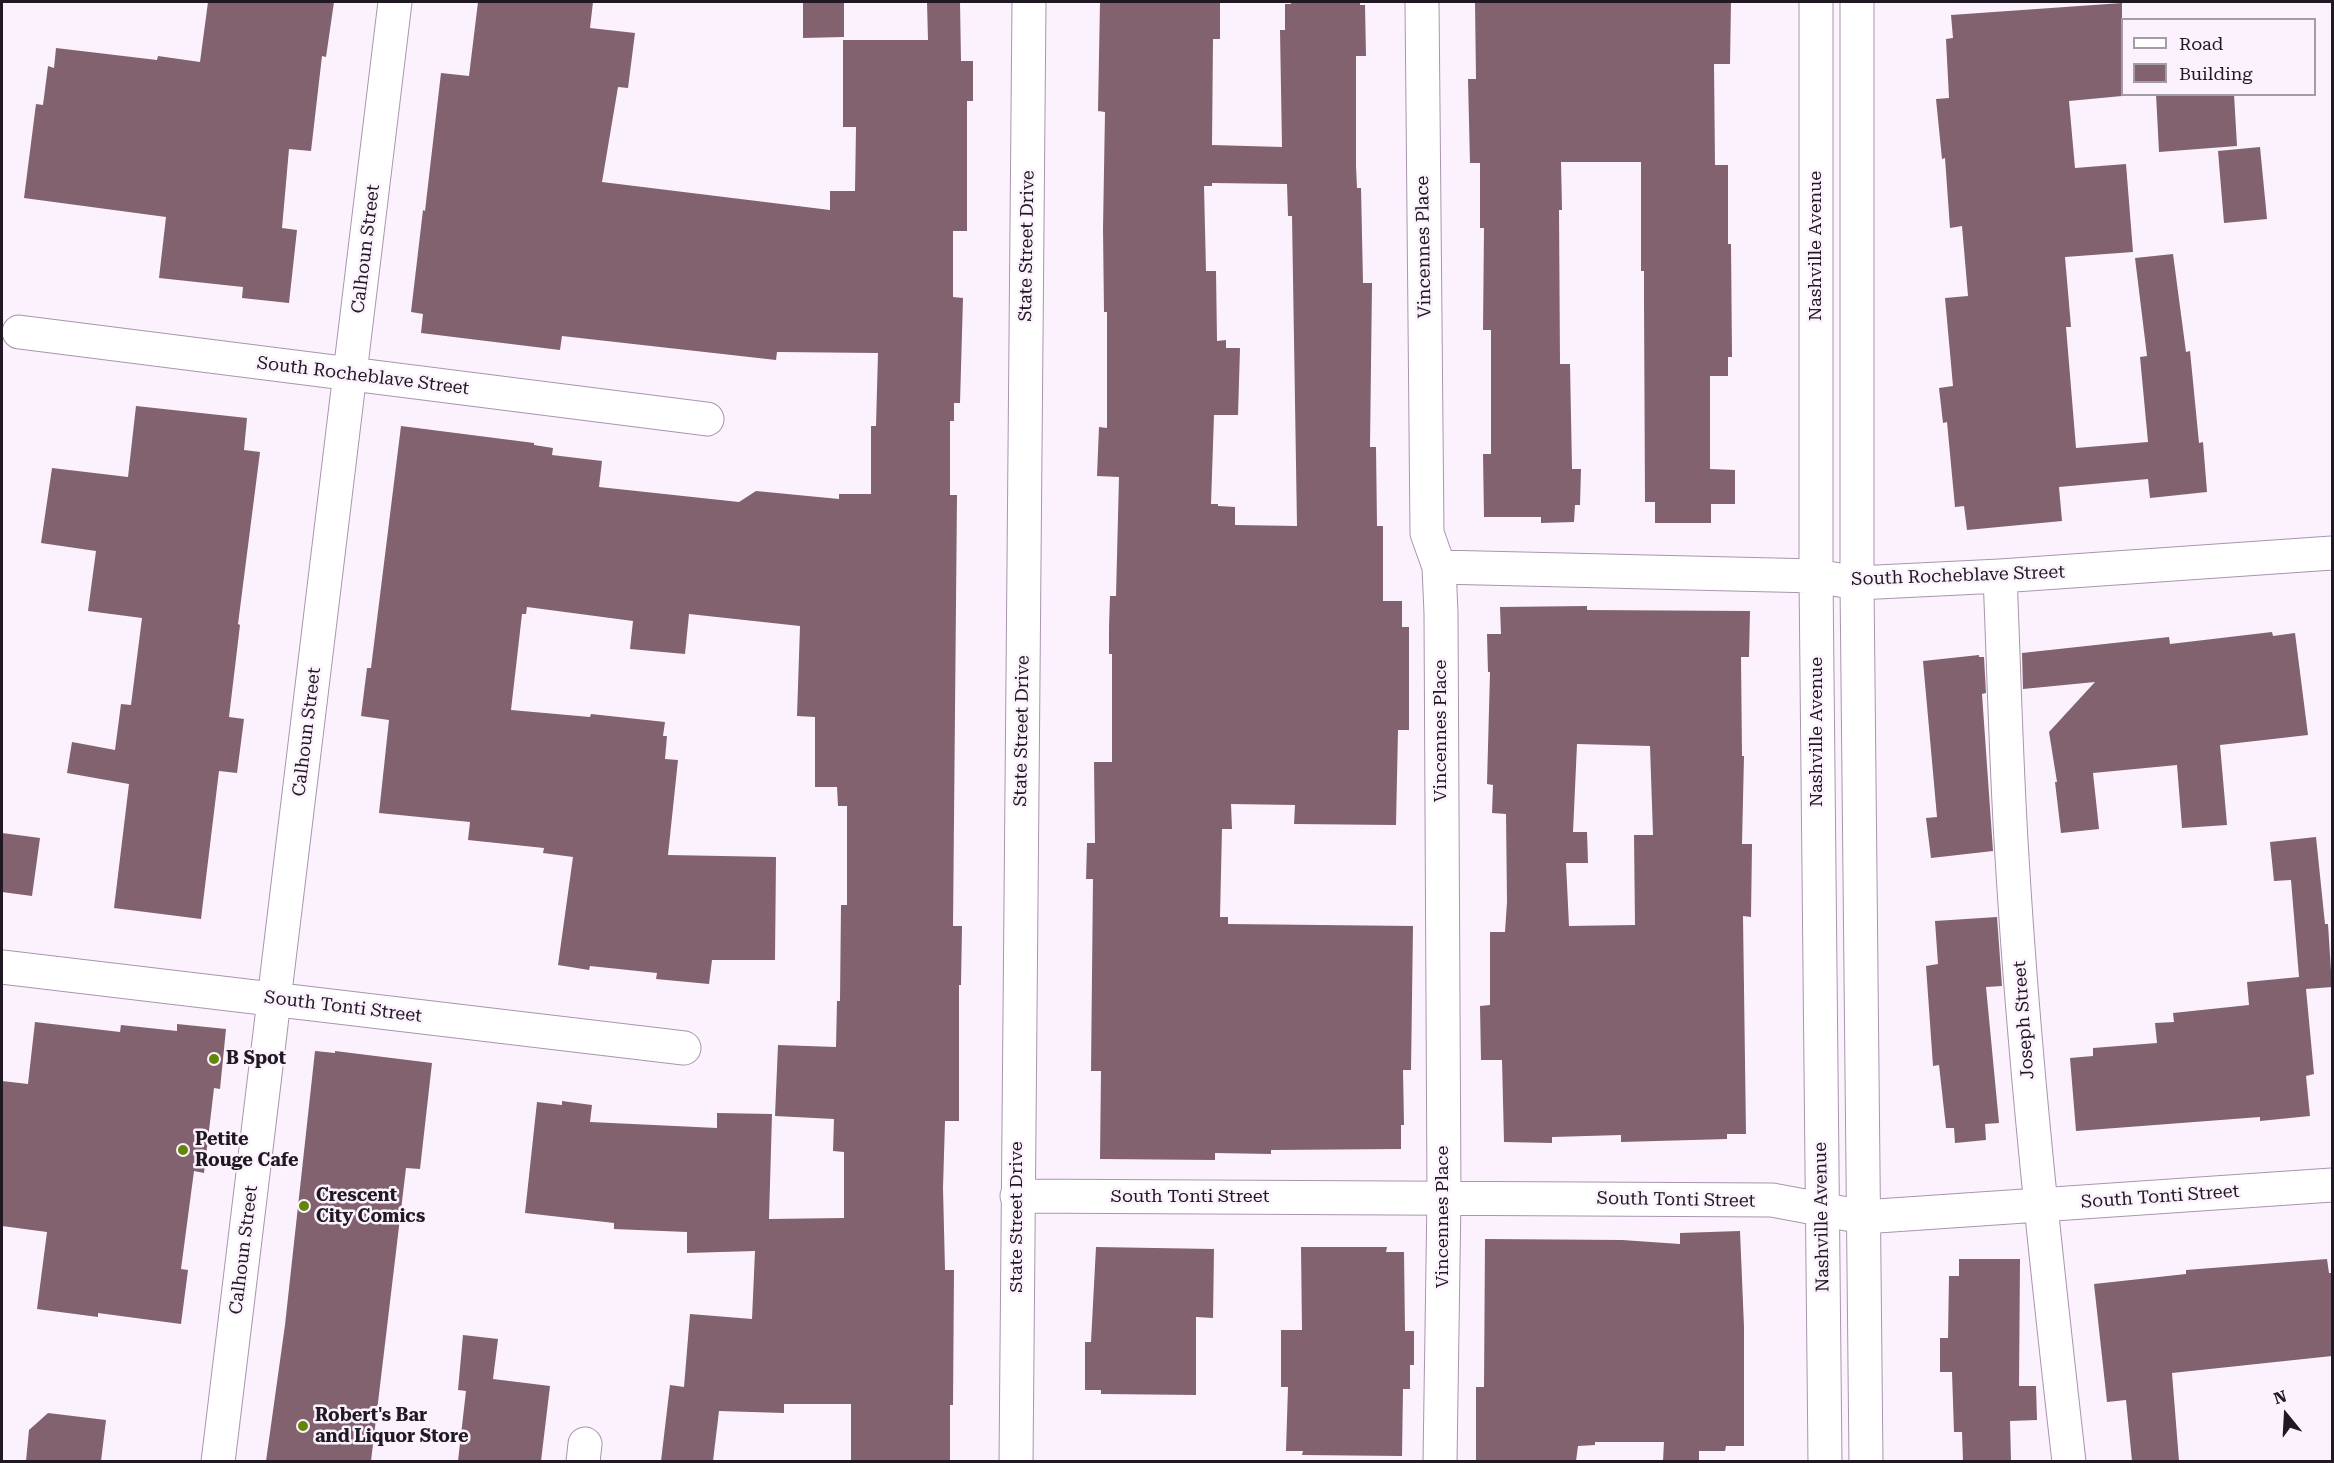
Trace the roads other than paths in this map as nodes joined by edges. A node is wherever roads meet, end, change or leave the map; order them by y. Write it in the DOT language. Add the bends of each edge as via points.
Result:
graph roads {
  1 [pos="395,2"];
  2 [pos="1029,2"];
  3 [pos="1422,2"];
  4 [pos="1816,2"];
  5 [pos="1857,2"];
  6 [pos="19,332"];
  7 [pos="351,374"];
  8 [pos="707,419"];
  9 [pos="2332,553"];
  10 [pos="1439,567"];
  11 [pos="1816,576"];
  12 [pos="2000,576"];
  13 [pos="1857,584"];
  14 [pos="2,967"];
  15 [pos="275,999"];
  16 [pos="684,1048"];
  17 [pos="2332,1185"];
  18 [pos="1017,1196"];
  19 [pos="1444,1197"];
  20 [pos="2040,1206"];
  21 [pos="1821,1209"];
  22 [pos="1863,1217"];
  23 [pos="218,1461"];
  24 [pos="1016,1461"];
  25 [pos="1440,1461"];
  26 [pos="1825,1461"];
  27 [pos="1866,1461"];
  28 [pos="2069,1461"];
  1 -- 7 [label="street, Calhoun Street"];
  2 -- 18 [label="street, State Street Drive"];
  3 -- 10 [label="street, Vincennes Place" via="1427,533"];
  4 -- 11 [label="street, Nashville Avenue"];
  5 -- 13 [label="street"];
  6 -- 7 [label="street, South Rocheblave Street"];
  7 -- 8 [label="street, South Rocheblave Street"];
  7 -- 15 [label="street, Calhoun Street"];
  9 -- 12 [label="street, South Rocheblave Street"];
  10 -- 11 [label="street, South Rocheblave Street"];
  10 -- 19 [label="street, Vincennes Place"];
  11 -- 13 [label="street, South Rocheblave Street"];
  11 -- 21 [label="street, Nashville Avenue"];
  12 -- 13 [label="street, South Rocheblave Street"];
  12 -- 20 [label="street, Joseph Street" via="2012,856"];
  13 -- 22 [label="street"];
  14 -- 15 [label="street, South Tonti Street"];
  15 -- 16 [label="street, South Tonti Street"];
  15 -- 23 [label="street, Calhoun Street"];
  17 -- 20 [label="street, South Tonti Street"];
  18 -- 19 [label="street, South Tonti Street"];
  18 -- 24 [label="street, State Street Drive"];
  19 -- 21 [label="street, South Tonti Street" via="1772,1200"];
  19 -- 25 [label="street, Vincennes Place"];
  20 -- 22 [label="street, South Tonti Street"];
  20 -- 28 [label="street, Joseph Street"];
  21 -- 22 [label="street, South Tonti Street"];
  21 -- 26 [label="street, Nashville Avenue"];
  22 -- 27 [label="street"];
}
